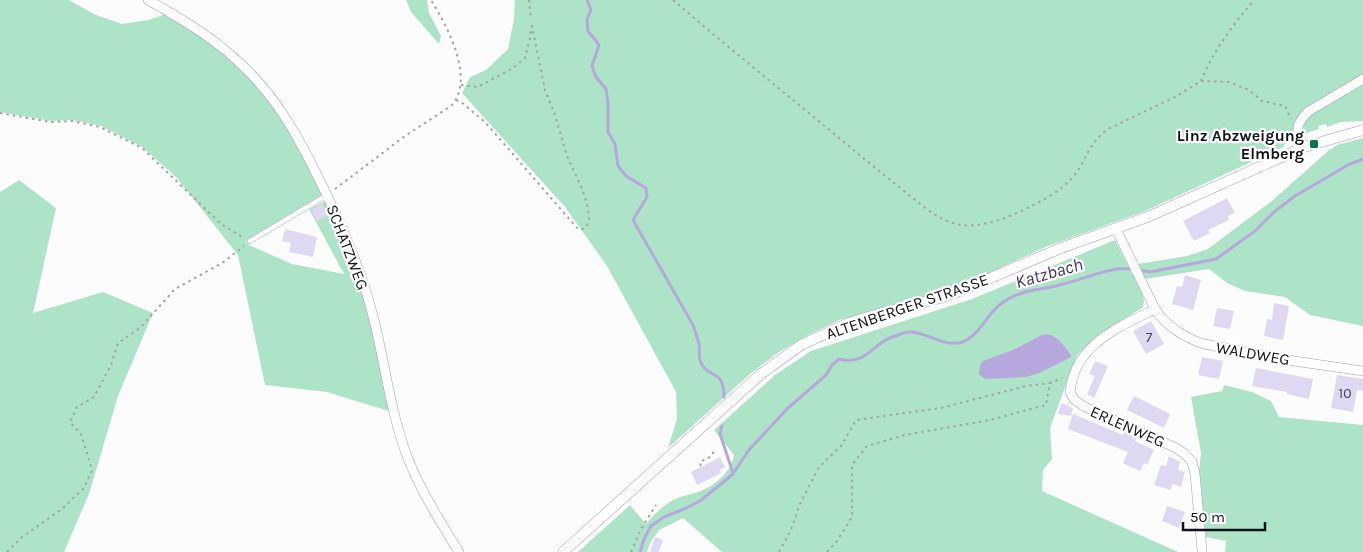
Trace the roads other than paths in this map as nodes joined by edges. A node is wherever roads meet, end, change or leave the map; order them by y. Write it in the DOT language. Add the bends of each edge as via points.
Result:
graph roads {
  1 [pos="148,0"];
  2 [pos="1363,79"];
  3 [pos="1363,130"];
  4 [pos="1304,147"];
  5 [pos="327,195"];
  6 [pos="1116,229"];
  7 [pos="250,241"];
  8 [pos="1155,309"];
  9 [pos="1363,370"];
  10 [pos="1202,550"];
  11 [pos="459,552"];
  12 [pos="563,552"];
  1 -- 5 [label="street, SCHATZWEG" via="195,27 254,76 284,115"];
  2 -- 4 [label="street" via="1302,118 1297,132"];
  3 -- 4 [label="street, ALTENBERGER STRASSE"];
  4 -- 6 [label="street, ALTENBERGER STRASSE"];
  5 -- 7 [label="lane"];
  5 -- 11 [label="street, SCHATZWEG" via="350,246 373,315 406,454 424,493"];
  6 -- 8 [label="street"];
  6 -- 12 [label="street, ALTENBERGER STRASSE" via="940,298 868,316 800,345 761,374"];
  8 -- 9 [label="street, WALDWEG" via="1167,324 1204,344"];
  8 -- 10 [label="street, ERLENWEG" via="1111,332 1086,352 1074,374 1070,393 1083,406 1176,448 1192,462"];
}
